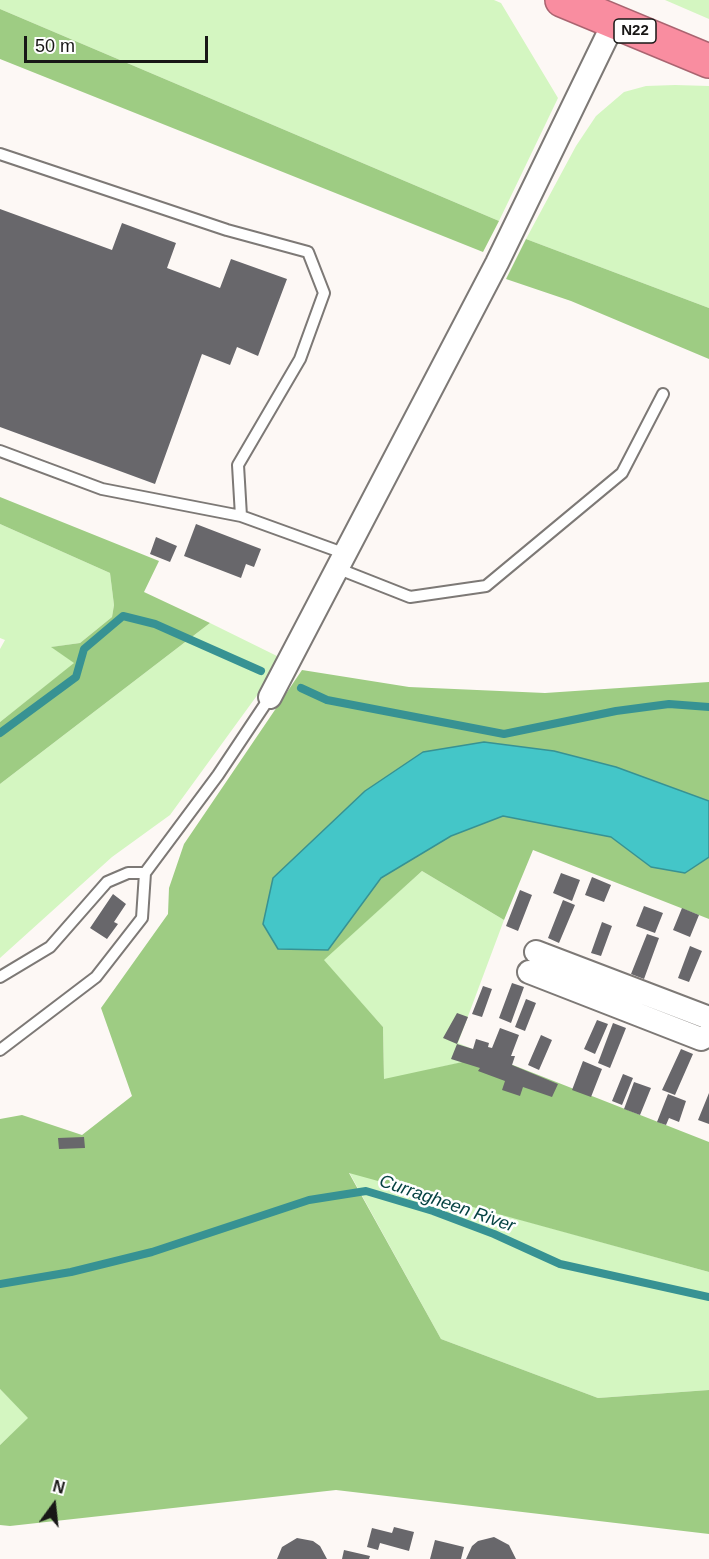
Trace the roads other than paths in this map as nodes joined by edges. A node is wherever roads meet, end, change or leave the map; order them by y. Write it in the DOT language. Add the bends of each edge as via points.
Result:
graph roads {
  1 [pos="562,0"];
  2 [pos="614,22"];
  3 [pos="709,61"];
  4 [pos="0,154"];
  5 [pos="663,394"];
  6 [pos="0,451"];
  7 [pos="241,516"];
  8 [pos="343,561"];
  9 [pos="270,697"];
  10 [pos="145,873"];
  11 [pos="0,977"];
  12 [pos="709,1018"];
  13 [pos="709,1035"];
  14 [pos="0,1050"];
  1 -- 2 [label="highway, N22"];
  2 -- 3 [label="highway, N22"];
  2 -- 8 [label="street" via="502,252"];
  4 -- 7 [label="lane" via="227,230 309,252 324,293 300,359 238,465"];
  5 -- 8 [label="lane" via="622,473 486,586 410,597"];
  6 -- 7 [label="lane" via="102,489"];
  7 -- 8 [label="lane"];
  8 -- 9 [label="street"];
  9 -- 10 [label="lane"];
  10 -- 11 [label="lane" via="128,873 107,882 50,947"];
  10 -- 14 [label="lane" via="142,918 96,977"];
  12 -- 13 [label="street" via="532,962 701,1039"];
}
